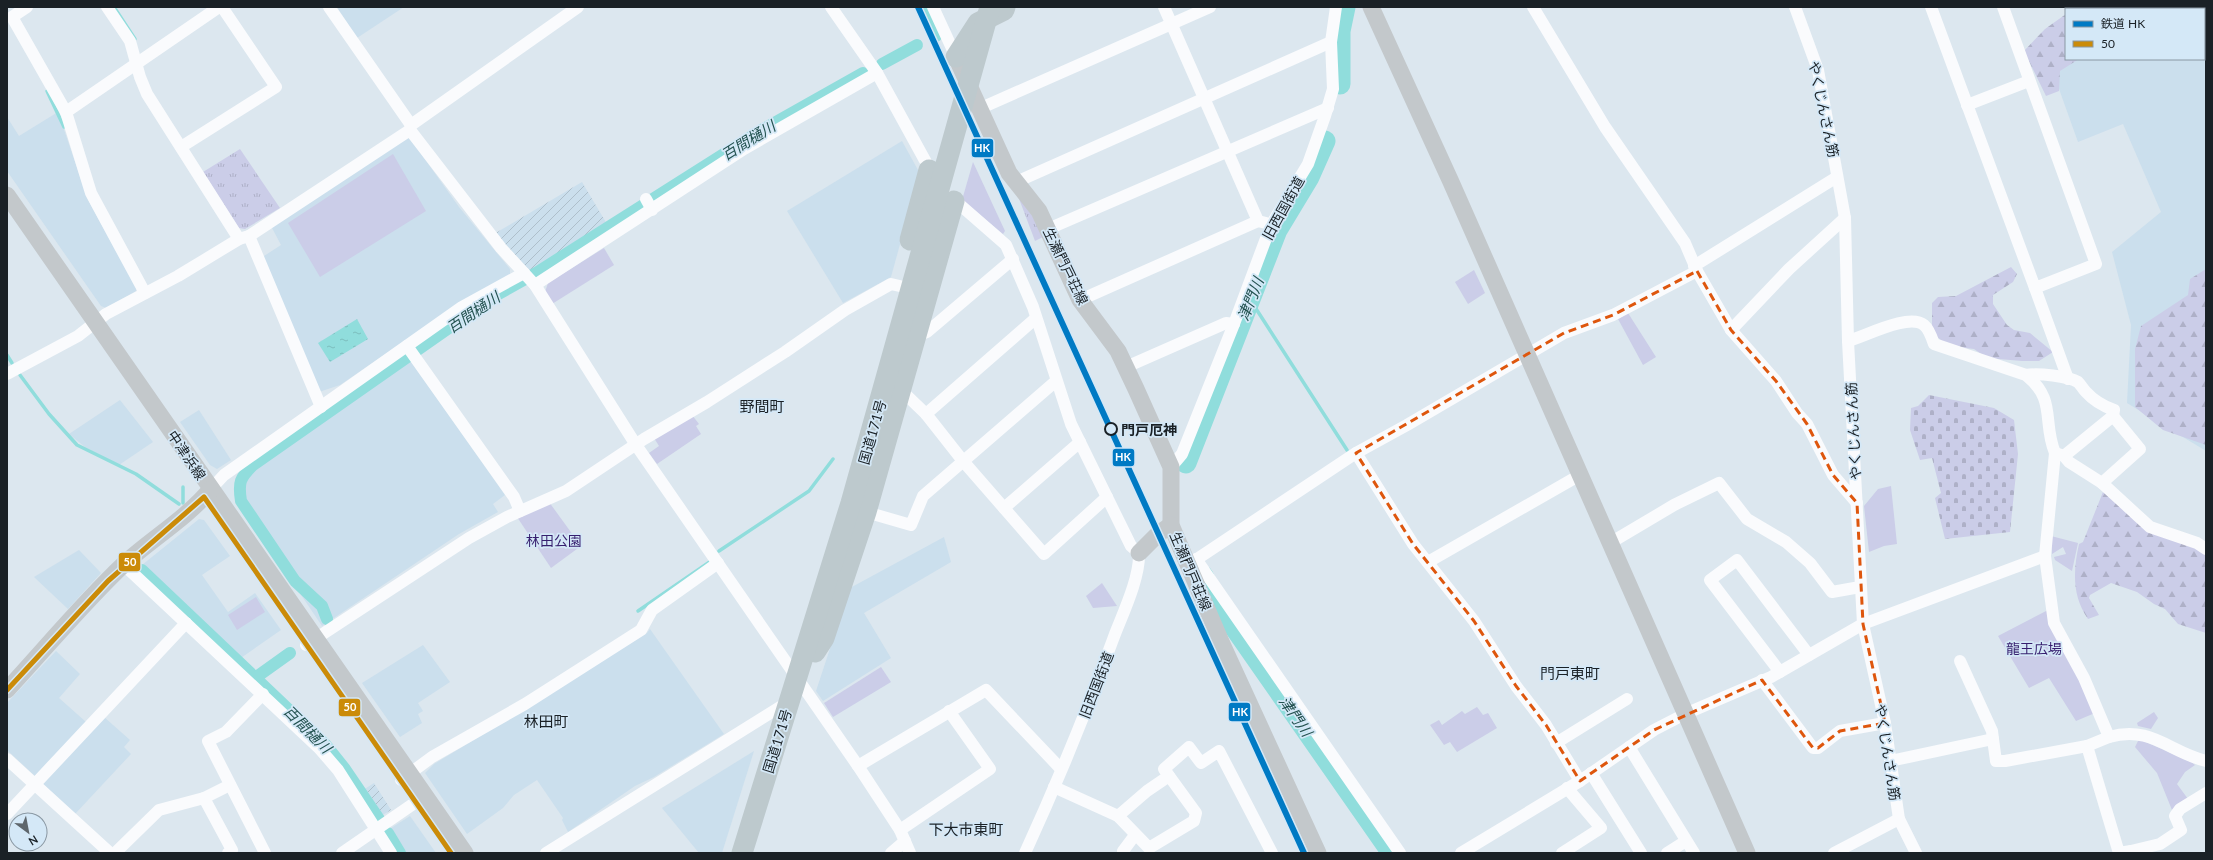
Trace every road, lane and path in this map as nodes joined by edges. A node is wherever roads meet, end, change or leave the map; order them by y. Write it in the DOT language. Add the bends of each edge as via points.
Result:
graph roads {
  1 [pos="27,7"];
  2 [pos="107,7"];
  3 [pos="329,7"];
  4 [pos="831,7"];
  5 [pos="933,7"];
  6 [pos="1164,7"];
  7 [pos="1210,7"];
  8 [pos="1336,7"];
  9 [pos="1371,7"];
  10 [pos="1533,7"];
  11 [pos="1794,7"];
  12 [pos="1931,7"];
  13 [pos="2003,7"];
  14 [pos="218,8"];
  15 [pos="573,8"];
  16 [pos="994,9"];
  17 [pos="1172,24"];
  18 [pos="1331,42"];
  19 [pos="956,57"];
  20 [pos="136,63"];
  21 [pos="877,73"];
  22 [pos="2029,81"];
  23 [pos="1204,98"];
  24 [pos="1967,105"];
  25 [pos="981,108"];
  26 [pos="1328,108"];
  27 [pos="66,112"];
  28 [pos="410,128"];
  29 [pos="181,147"];
  30 [pos="1227,151"];
  31 [pos="929,170"];
  32 [pos="1837,177"];
  33 [pos="1016,182"];
  34 [pos="7,195"];
  35 [pos="954,201"];
  36 [pos="7,212"];
  37 [pos="1845,218"];
  38 [pos="1258,221"];
  39 [pos="1271,225"];
  40 [pos="1048,230"];
  41 [pos="244,237"];
  42 [pos="1013,259"];
  43 [pos="1695,268"];
  44 [pos="529,278"];
  45 [pos="898,284"];
  46 [pos="2035,288"];
  47 [pos="145,293"];
  48 [pos="929,294"];
  49 [pos="1080,300"];
  50 [pos="1036,318"];
  51 [pos="1234,324"];
  52 [pos="92,325"];
  53 [pos="1731,330"];
  54 [pos="917,336"];
  55 [pos="1848,341"];
  56 [pos="410,351"];
  57 [pos="1526,354"];
  58 [pos="1126,367"];
  59 [pos="7,374"];
  60 [pos="2026,374"];
  61 [pos="2068,379"];
  62 [pos="1056,381"];
  63 [pos="901,390"];
  64 [pos="321,407"];
  65 [pos="926,414"];
  66 [pos="2113,416"];
  67 [pos="1080,442"];
  68 [pos="636,445"];
  69 [pos="1356,453"];
  70 [pos="2059,454"];
  71 [pos="963,461"];
  72 [pos="1171,467"];
  73 [pos="1580,475"];
  74 [pos="2102,483"];
  75 [pos="207,493"];
  76 [pos="1107,497"];
  77 [pos="1857,503"];
  78 [pos="1004,508"];
  79 [pos="520,511"];
  80 [pos="866,512"];
  81 [pos="1171,525"];
  82 [pos="1610,543"];
  83 [pos="2206,549"];
  84 [pos="1139,553"];
  85 [pos="2045,556"];
  86 [pos="718,562"];
  87 [pos="1192,562"];
  88 [pos="1428,562"];
  89 [pos="124,565"];
  90 [pos="1860,587"];
  91 [pos="186,623"];
  92 [pos="1863,624"];
  93 [pos="311,642"];
  94 [pos="1809,655"];
  95 [pos="1960,661"];
  96 [pos="1780,672"];
  97 [pos="796,679"];
  98 [pos="1762,680"];
  99 [pos="7,690"];
  100 [pos="263,694"];
  101 [pos="1626,699"];
  102 [pos="788,702"];
  103 [pos="949,711"];
  104 [pos="1685,714"];
  105 [pos="1885,723"];
  106 [pos="2109,737"];
  107 [pos="1993,739"];
  108 [pos="1556,743"];
  109 [pos="2087,746"];
  110 [pos="1629,748"];
  111 [pos="7,759"];
  112 [pos="1890,761"];
  113 [pos="2206,761"];
  114 [pos="858,766"];
  115 [pos="1061,769"];
  116 [pos="1590,773"];
  117 [pos="1169,776"];
  118 [pos="406,777"];
  119 [pos="1580,781"];
  120 [pos="35,784"];
  121 [pos="230,786"];
  122 [pos="1054,787"];
  123 [pos="1567,788"];
  124 [pos="2206,793"];
  125 [pos="204,798"];
  126 [pos="416,802"];
  127 [pos="7,814"];
  128 [pos="1118,816"];
  129 [pos="1899,819"];
  130 [pos="376,830"];
  131 [pos="902,835"];
  132 [pos="1136,835"];
  133 [pos="1686,841"];
  134 [pos="1468,851"];
  135 [pos="2132,852"];
  136 [pos="110,853"];
  137 [pos="114,853"];
  138 [pos="228,853"];
  139 [pos="265,853"];
  140 [pos="342,853"];
  141 [pos="391,853"];
  142 [pos="451,853"];
  143 [pos="465,853"];
  144 [pos="546,853"];
  145 [pos="742,853"];
  146 [pos="891,853"];
  147 [pos="910,853"];
  148 [pos="1025,853"];
  149 [pos="1124,853"];
  150 [pos="1272,853"];
  151 [pos="1318,853"];
  152 [pos="1400,853"];
  153 [pos="1562,853"];
  154 [pos="1641,853"];
  155 [pos="1667,853"];
  156 [pos="1694,853"];
  157 [pos="1747,853"];
  158 [pos="1834,853"];
  159 [pos="1916,853"];
  1 -- 27 [label="street" via="12,17"];
  2 -- 20 [label="street" via="130,41"];
  3 -- 28 [label="street"];
  4 -- 21 [label="street"];
  5 -- 19 [label="street"];
  6 -- 17 [label="street"];
  7 -- 17 [label="street"];
  8 -- 18 [label="street, 旧西国街道"];
  9 -- 57 [label="street"];
  10 -- 43 [label="street" via="1605,127 1685,243"];
  11 -- 32 [label="street, やくじんさん筋" via="1818,70"];
  12 -- 24 [label="street"];
  13 -- 22 [label="street"];
  14 -- 20 [label="street"];
  14 -- 29 [label="street" via="276,87"];
  15 -- 28 [label="street"];
  16 -- 19 [label="highway"];
  16 -- 97 [label="highway, 国道171号" via="851,503"];
  17 -- 23 [label="street"];
  17 -- 25 [label="street"];
  18 -- 23 [label="street"];
  18 -- 26 [label="street, 旧西国街道" via="1333,88"];
  19 -- 25 [label="street, 生瀬門戸荘線"];
  20 -- 27 [label="street"];
  20 -- 29 [label="street" via="147,94"];
  21 -- 31 [label="street"];
  21 -- 44 [label="street" via="744,149"];
  22 -- 24 [label="street"];
  22 -- 46 [label="street" via="2096,264"];
  23 -- 30 [label="street"];
  23 -- 33 [label="street"];
  24 -- 46 [label="street"];
  25 -- 33 [label="street, 生瀬門戸荘線" via="1009,173"];
  26 -- 30 [label="street"];
  26 -- 39 [label="street, 旧西国街道" via="1308,164"];
  27 -- 47 [label="street" via="91,193"];
  28 -- 41 [label="street"];
  28 -- 44 [label="street" via="501,248"];
  29 -- 41 [label="street"];
  30 -- 38 [label="street"];
  30 -- 40 [label="street"];
  31 -- 35 [label="street"];
  31 -- 45 [label="highway"];
  32 -- 37 [label="street, やくじんさん筋"];
  32 -- 43 [label="street"];
  33 -- 40 [label="street, 生瀬門戸荘線" via="1033,202"];
  34 -- 52 [label="street, 中津浜線"];
  35 -- 42 [label="street" via="1006,244"];
  35 -- 48 [label="highway"];
  36 -- 52 [label="street, 中津浜線"];
  37 -- 53 [label="street" via="1789,269"];
  37 -- 55 [label="street, やくじんさん筋"];
  38 -- 39 [label="street"];
  38 -- 49 [label="street"];
  39 -- 51 [label="street, 旧西国街道"];
  40 -- 49 [label="street, 生瀬門戸荘線"];
  41 -- 47 [label="street"];
  41 -- 64 [label="street"];
  42 -- 50 [label="street"];
  42 -- 54 [label="street" via="927,332"];
  43 -- 53 [label="street"];
  43 -- 57 [label="street" via="1613,315 1564,333"];
  44 -- 56 [label="street" via="462,307"];
  44 -- 68 [label="street"];
  45 -- 48 [label="street"];
  45 -- 68 [label="street" via="891,284 846,309 785,352"];
  45 -- 97 [label="highway" via="799,624"];
  46 -- 61 [label="street"];
  47 -- 52 [label="street"];
  48 -- 54 [label="highway"];
  49 -- 58 [label="street, 生瀬門戸荘線" via="1118,351"];
  50 -- 62 [label="street"];
  50 -- 65 [label="street"];
  51 -- 58 [label="street" via="1226,323"];
  51 -- 72 [label="street, 旧西国街道" via="1182,454"];
  52 -- 59 [label="street"];
  52 -- 75 [label="street, 中津浜線"];
  53 -- 77 [label="street" via="1776,381 1807,424 1833,475"];
  54 -- 63 [label="highway"];
  55 -- 60 [label="street" via="1891,324 1919,321 1926,326 1934,344"];
  55 -- 77 [label="street, やくじんさん筋"];
  56 -- 64 [label="street"];
  56 -- 79 [label="street" via="514,497"];
  57 -- 69 [label="street"];
  57 -- 73 [label="street"];
  58 -- 72 [label="street, 生瀬門戸荘線"];
  60 -- 61 [label="street" via="2035,373"];
  60 -- 70 [label="street" via="2043,394 2048,412 2050,442"];
  61 -- 66 [label="street" via="2079,383 2101,406 2114,410"];
  62 -- 67 [label="street"];
  62 -- 71 [label="street"];
  63 -- 65 [label="street"];
  63 -- 80 [label="highway"];
  64 -- 75 [label="street" via="220,478"];
  65 -- 71 [label="street"];
  66 -- 70 [label="street"];
  66 -- 74 [label="street" via="2140,449"];
  67 -- 76 [label="street"];
  67 -- 78 [label="street"];
  68 -- 79 [label="street" via="566,491"];
  68 -- 86 [label="street"];
  69 -- 87 [label="street"];
  69 -- 88 [label="street" via="1413,544"];
  70 -- 74 [label="street"];
  70 -- 85 [label="street"];
  71 -- 78 [label="street"];
  71 -- 80 [label="street" via="923,496 911,525"];
  72 -- 81 [label="street, 生瀬門戸荘線"];
  73 -- 82 [label="street"];
  73 -- 88 [label="street"];
  74 -- 83 [label="street" via="2150,526 2197,543"];
  75 -- 89 [label="street"];
  75 -- 93 [label="street, 中津浜線"];
  76 -- 78 [label="street" via="1044,554"];
  76 -- 84 [label="street" via="1131,546"];
  77 -- 90 [label="street, やくじんさん筋"];
  79 -- 93 [label="street" via="469,538"];
  80 -- 97 [label="highway" via="824,638"];
  81 -- 84 [label="street"];
  81 -- 87 [label="street, 生瀬門戸荘線"];
  82 -- 90 [label="street" via="1674,505 1719,483 1747,519 1786,542 1810,563 1832,592"];
  82 -- 104 [label="street"];
  84 -- 115 [label="street, 旧西国街道" via="1140,562 1126,606 1086,712"];
  85 -- 92 [label="street"];
  85 -- 106 [label="street" via="2054,623 2084,678"];
  86 -- 97 [label="street"];
  86 -- 118 [label="street" via="652,610 641,630 525,704 432,757"];
  87 -- 151 [label="street, 生瀬門戸荘線" via="1222,644"];
  87 -- 152 [label="street"];
  88 -- 108 [label="street" via="1474,621"];
  89 -- 91 [label="street"];
  89 -- 99 [label="street"];
  90 -- 92 [label="street, やくじんさん筋"];
  91 -- 100 [label="street"];
  91 -- 120 [label="street"];
  92 -- 94 [label="street"];
  92 -- 105 [label="street, やくじんさん筋"];
  93 -- 118 [label="street, 中津浜線"];
  94 -- 96 [label="street"];
  94 -- 96 [label="street" via="1737,560 1710,580"];
  95 -- 107 [label="street" via="1992,731"];
  96 -- 98 [label="street"];
  97 -- 102 [label="highway, 国道171号"];
  97 -- 114 [label="street"];
  98 -- 104 [label="street"];
  98 -- 105 [label="street" via="1813,748 1818,748 1840,731"];
  100 -- 121 [label="street" via="226,732 208,741"];
  100 -- 130 [label="street" via="329,759"];
  101 -- 108 [label="street"];
  102 -- 144 [label="street"];
  102 -- 145 [label="highway, 国道171号"];
  103 -- 114 [label="street"];
  103 -- 115 [label="street" via="986,690"];
  103 -- 131 [label="street" via="990,769"];
  104 -- 110 [label="street" via="1654,730"];
  104 -- 157 [label="street"];
  105 -- 112 [label="street, やくじんさん筋"];
  106 -- 109 [label="street"];
  106 -- 113 [label="street" via="2140,734 2158,739 2196,759"];
  107 -- 109 [label="street" via="1996,760 2005,761"];
  107 -- 112 [label="street"];
  108 -- 119 [label="street"];
  109 -- 135 [label="street" via="2119,853"];
  110 -- 116 [label="street"];
  110 -- 133 [label="street"];
  111 -- 120 [label="street"];
  112 -- 129 [label="street, やくじんさん筋"];
  114 -- 131 [label="street"];
  115 -- 122 [label="street, 旧西国街道"];
  116 -- 119 [label="street"];
  116 -- 154 [label="street"];
  117 -- 128 [label="street"];
  117 -- 132 [label="street" via="1196,813 1194,821 1148,848"];
  117 -- 150 [label="street" via="1164,769 1189,747 1201,763 1219,751"];
  118 -- 126 [label="street, 中津浜線"];
  118 -- 143 [label="street, 中津浜線"];
  119 -- 123 [label="street"];
  120 -- 127 [label="street"];
  120 -- 136 [label="street"];
  121 -- 125 [label="street"];
  121 -- 139 [label="street"];
  122 -- 128 [label="street"];
  122 -- 148 [label="street, 旧西国街道"];
  123 -- 134 [label="street"];
  123 -- 153 [label="street" via="1601,828"];
  124 -- 135 [label="street" via="2180,809 2175,816 2181,830 2160,844"];
  125 -- 137 [label="street" via="159,810"];
  125 -- 138 [label="street" via="232,850"];
  126 -- 130 [label="street"];
  126 -- 142 [label="street, 中津浜線"];
  128 -- 132 [label="street"];
  129 -- 158 [label="street"];
  129 -- 159 [label="street, やくじんさん筋"];
  130 -- 140 [label="street"];
  130 -- 141 [label="street"];
  131 -- 146 [label="street"];
  131 -- 147 [label="street"];
  132 -- 149 [label="street"];
  133 -- 155 [label="street"];
  133 -- 156 [label="street"];
}
